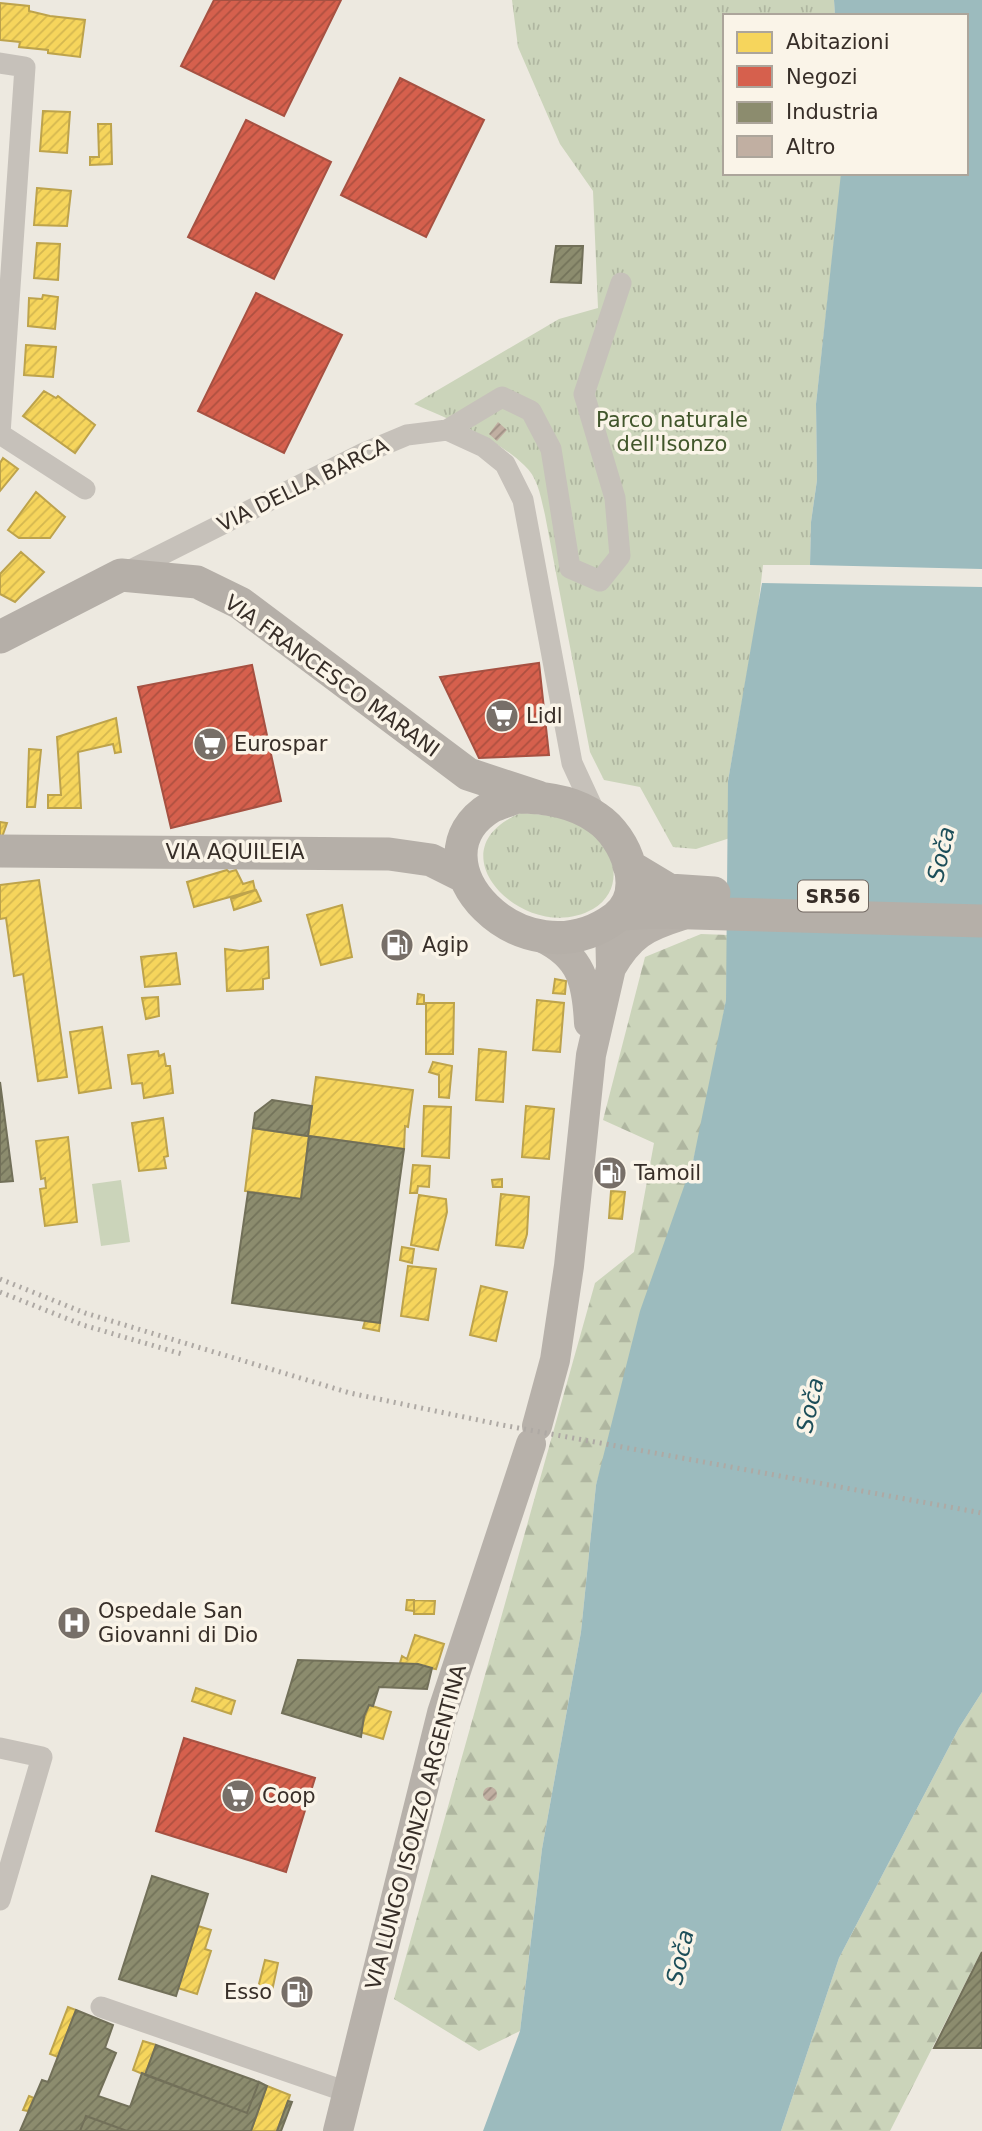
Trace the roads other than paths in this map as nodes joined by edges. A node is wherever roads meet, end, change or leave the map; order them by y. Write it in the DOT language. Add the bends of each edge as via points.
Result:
graph roads {
  1 [pos="0,63"];
  2 [pos="621,283"];
  3 [pos="447,430"];
  4 [pos="0,434"];
  5 [pos="85,489"];
  6 [pos="121,575"];
  7 [pos="0,637"];
  8 [pos="538,797"];
  9 [pos="597,817"];
  10 [pos="0,851"];
  11 [pos="629,866"];
  12 [pos="465,877"];
  13 [pos="982,898"];
  14 [pos="686,904"];
  15 [pos="616,918"];
  16 [pos="982,921"];
  17 [pos="543,938"];
  18 [pos="611,968"];
  19 [pos="591,1055"];
  20 [pos="0,1748"];
  21 [pos="6,1868"];
  22 [pos="0,1900"];
  23 [pos="101,2007"];
  24 [pos="347,2092"];
  25 [pos="338,2131"];
  1 -- 4 [label="street" via="25,67"];
  2 -- 3 [label="street" via="584,394 616,510 620,556 600,581 570,568 551,449 531,411 502,397"];
  3 -- 6 [label="street, VIA DELLA BARCA" via="407,435 364,453"];
  3 -- 9 [label="street" via="484,447 505,464 523,500 572,763"];
  4 -- 5 [label="street"];
  6 -- 7 [label="main road, VIA DELLA BARCA"];
  6 -- 8 [label="main road, VIA FRANCESCO MARANI" via="197,582 240,603 468,774"];
  8 -- 9 [label="main road"];
  8 -- 12 [label="main road" via="516,797 491,807 474,822 462,849"];
  9 -- 11 [label="main road" via="611,830"];
  10 -- 12 [label="main road, VIA AQUILEIA" via="390,854 431,860"];
  11 -- 14 [label="main road, SR56"];
  11 -- 15 [label="main road" via="631,895"];
  12 -- 17 [label="main road" via="475,897 494,917"];
  13 -- 14 [label="main road, SR56"];
  14 -- 15 [label="main road, SR56"];
  14 -- 16 [label="main road, SR56"];
  14 -- 18 [label="main road" via="647,926"];
  15 -- 17 [label="main road" via="593,931"];
  15 -- 18 [label="main road, VIA LUNGO ISONZO ARGENTINA"];
  17 -- 19 [label="main road, VIA LUNGO ISONZO ARGENTINA" via="571,956 588,989"];
  18 -- 19 [label="main road, VIA LUNGO ISONZO ARGENTINA"];
  19 -- 24 [label="main road, VIA LUNGO ISONZO ARGENTINA" via="555,1360 442,1713"];
  20 -- 21 [label="street" via="42,1757"];
  21 -- 22 [label="street"];
  23 -- 24 [label="street"];
  24 -- 25 [label="main road, VIA LUNGO ISONZO ARGENTINA"];
}
